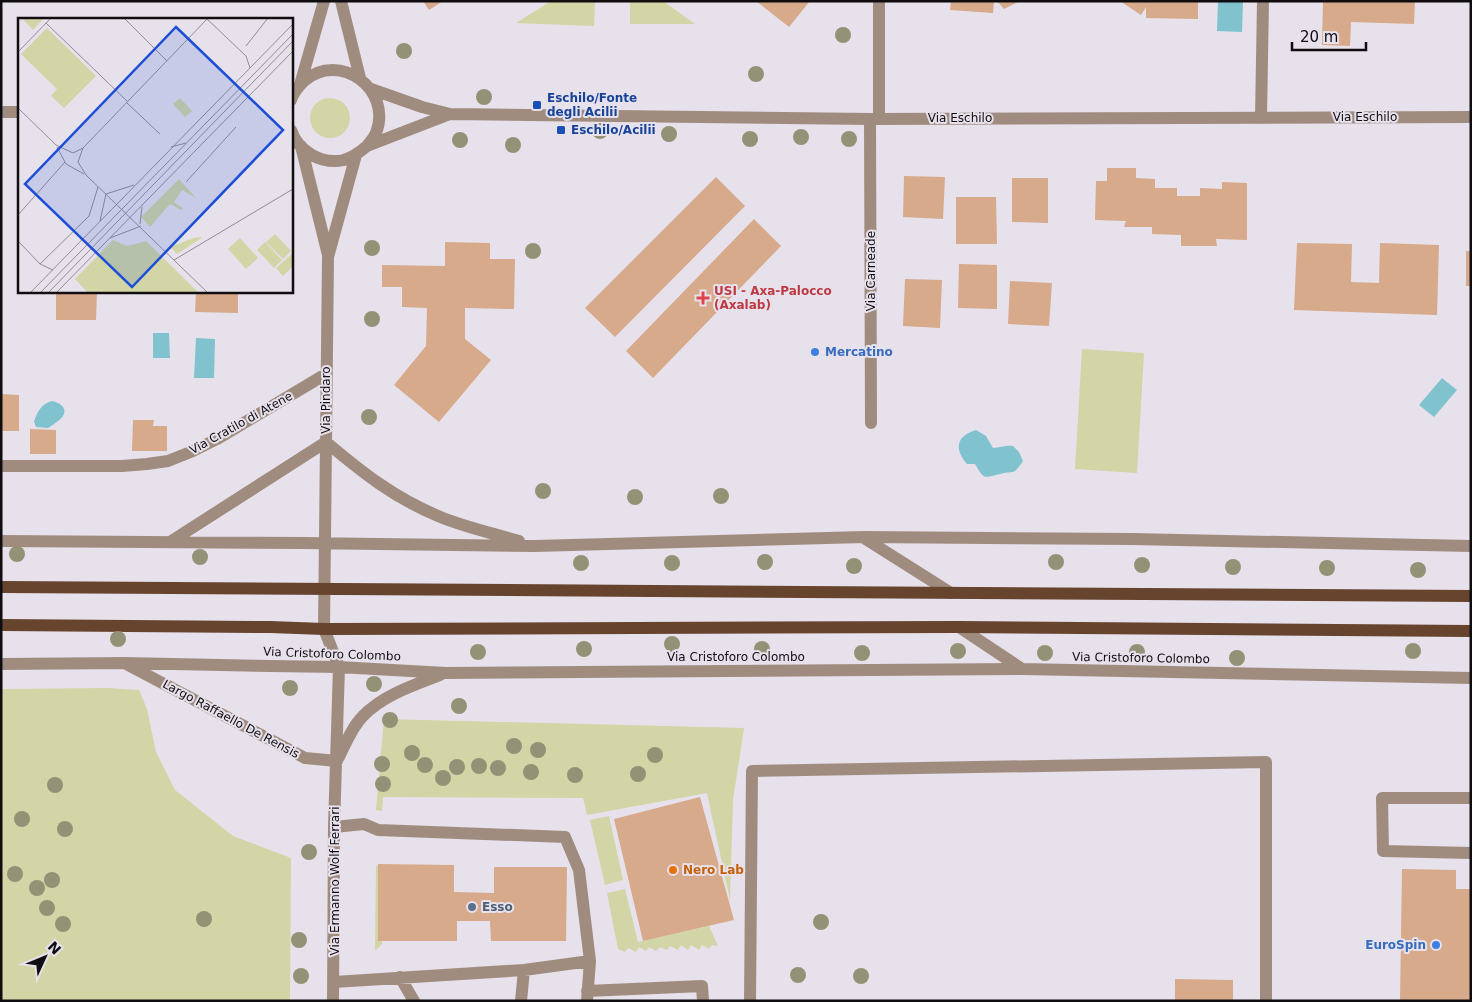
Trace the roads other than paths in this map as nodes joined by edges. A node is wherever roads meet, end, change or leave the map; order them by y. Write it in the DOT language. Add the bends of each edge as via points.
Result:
graph roads {
  1 [pos="324,1"];
  2 [pos="341,1"];
  3 [pos="879,1"];
  4 [pos="1263,1"];
  5 [pos="360,78"];
  6 [pos="300,85"];
  7 [pos="371,89"];
  8 [pos="292,98"];
  9 [pos="1,112"];
  10 [pos="18,112"];
  11 [pos="450,114"];
  12 [pos="1471,117"];
  13 [pos="874,118"];
  14 [pos="1261,118"];
  15 [pos="294,136"];
  16 [pos="367,146"];
  17 [pos="356,155"];
  18 [pos="328,257"];
  19 [pos="326,374"];
  20 [pos="871,423"];
  21 [pos="326,442"];
  22 [pos="1,466"];
  23 [pos="864,537"];
  24 [pos="1,541"];
  25 [pos="170,542"];
  26 [pos="326,543"];
  27 [pos="535,546"];
  28 [pos="1471,546"];
  29 [pos="1,587"];
  30 [pos="325,589"];
  31 [pos="950,594"];
  32 [pos="1471,596"];
  33 [pos="1,625"];
  34 [pos="959,627"];
  35 [pos="324,629"];
  36 [pos="1471,631"];
  37 [pos="125,663"];
  38 [pos="1,664"];
  39 [pos="339,668"];
  40 [pos="1022,669"];
  41 [pos="446,673"];
  42 [pos="1471,678"];
  43 [pos="337,761"];
  44 [pos="1471,798"];
  45 [pos="334,827"];
  46 [pos="1471,852"];
  47 [pos="590,961"];
  48 [pos="524,970"];
  49 [pos="400,977"];
  50 [pos="334,982"];
  51 [pos="587,996"];
  52 [pos="333,1001"];
  53 [pos="414,1001"];
  54 [pos="521,1001"];
  55 [pos="703,1001"];
  56 [pos="750,1001"];
  57 [pos="1266,1001"];
  1 -- 6 [label="street"];
  2 -- 5 [label="street"];
  3 -- 13 [label="street, Via Carneade"];
  4 -- 14 [label="street"];
  5 -- 6 [label="street" via="333,70 309,77"];
  5 -- 7 [label="street"];
  6 -- 8 [label="street"];
  7 -- 11 [label="street"];
  7 -- 16 [label="street" via="378,103 379,118 376,134"];
  9 -- 10 [label="street"];
  11 -- 13 [label="street, Via Eschilo"];
  11 -- 16 [label="street"];
  12 -- 14 [label="street, Via Eschilo"];
  13 -- 14 [label="street, Via Eschilo"];
  13 -- 20 [label="street, Via Carneade"];
  15 -- 17 [label="street" via="318,158 343,160"];
  15 -- 18 [label="street"];
  16 -- 17 [label="street"];
  17 -- 18 [label="street"];
  18 -- 19 [label="street, Via Pindaro"];
  19 -- 21 [label="street, Via Pindaro"];
  19 -- 22 [label="street, Via Cratilo di Atene" via="211,442 168,461 122,466"];
  21 -- 25 [label="street"];
  21 -- 26 [label="street, Via Pindaro"];
  21 -- 27 [label="street" via="373,481 412,504 440,517"];
  23 -- 27 [label="street"];
  23 -- 28 [label="street"];
  23 -- 31 [label="street"];
  24 -- 25 [label="street"];
  25 -- 26 [label="street"];
  26 -- 27 [label="street"];
  26 -- 30 [label="street, Via Pindaro"];
  29 -- 30 [label="main road"];
  30 -- 31 [label="main road"];
  30 -- 35 [label="street, Via Pindaro"];
  31 -- 32 [label="main road"];
  33 -- 35 [label="main road, Via Cristoforo Colombo"];
  34 -- 35 [label="main road, Via Cristoforo Colombo"];
  34 -- 36 [label="main road, Via Cristoforo Colombo"];
  34 -- 40 [label="street"];
  35 -- 39 [label="street"];
  37 -- 38 [label="street, Via Cristoforo Colombo"];
  37 -- 39 [label="street, Via Cristoforo Colombo"];
  37 -- 43 [label="street, Largo Raffaello De Rensis" via="305,758"];
  39 -- 41 [label="street, Via Cristoforo Colombo"];
  39 -- 43 [label="street"];
  40 -- 41 [label="street, Via Cristoforo Colombo"];
  40 -- 42 [label="street, Via Cristoforo Colombo"];
  41 -- 43 [label="street" via="399,692 364,715"];
  43 -- 45 [label="street, Via Ermanno Wolf Ferrari"];
  44 -- 46 [label="street" via="1382,798 1384,851"];
  45 -- 47 [label="street" via="364,824 378,830 565,837 579,870"];
  45 -- 50 [label="street, Via Ermanno Wolf Ferrari"];
  47 -- 48 [label="street"];
  47 -- 51 [label="street"];
  48 -- 49 [label="street"];
  48 -- 54 [label="street"];
  49 -- 50 [label="street"];
  49 -- 53 [label="street"];
  50 -- 52 [label="street, Via Ermanno Wolf Ferrari"];
  51 -- 55 [label="street" via="702,986"];
  56 -- 57 [label="street" via="752,771 1266,762"];
}
